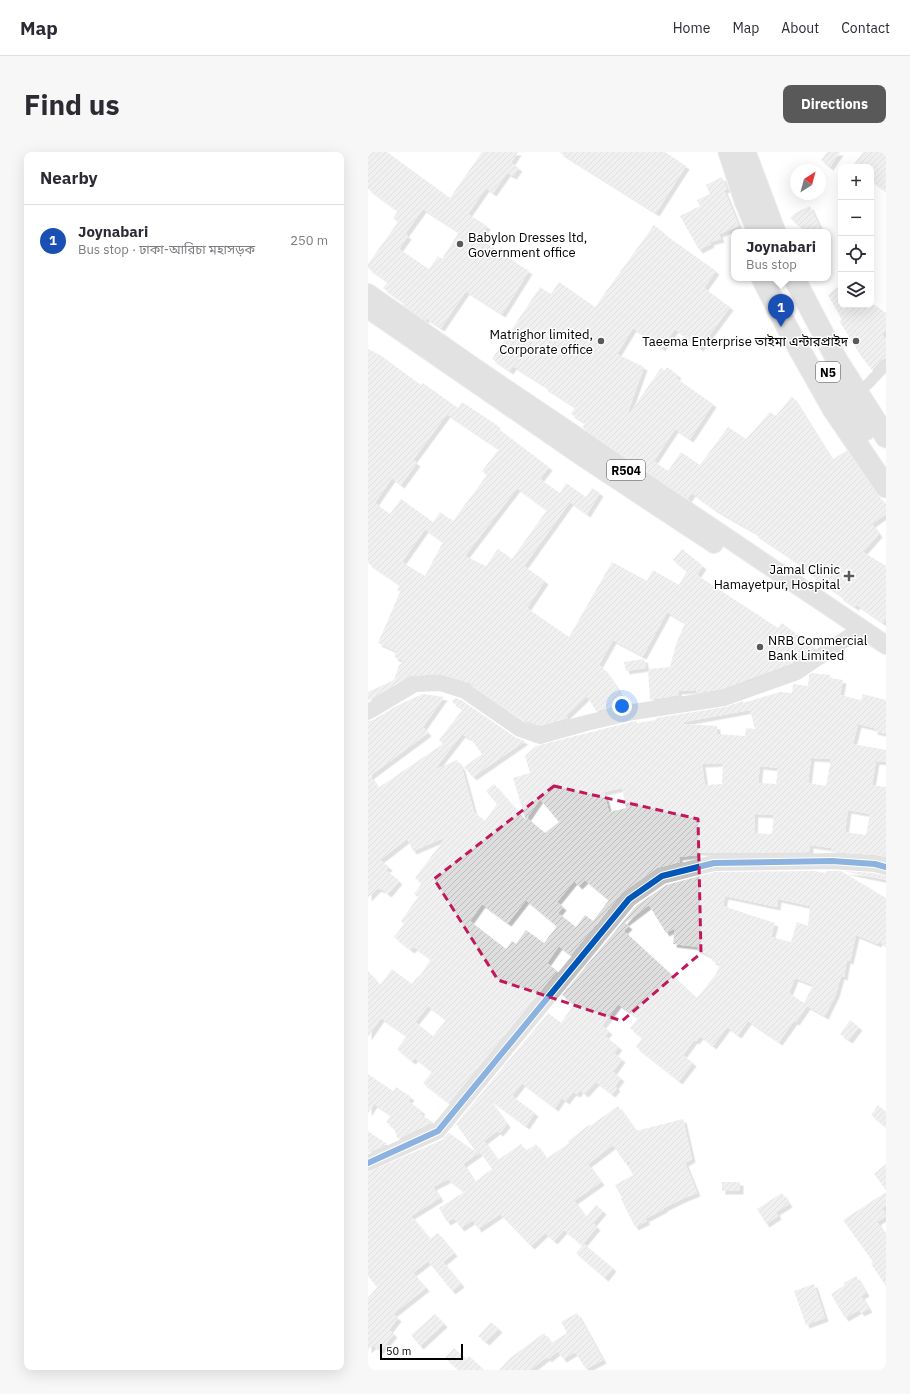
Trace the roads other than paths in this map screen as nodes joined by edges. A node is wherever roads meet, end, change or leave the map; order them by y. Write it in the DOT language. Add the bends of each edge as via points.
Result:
graph roads {
  1 [pos="729,152"];
  2 [pos="745,152"];
  3 [pos="754,199"];
  4 [pos="747,229"];
  5 [pos="758,229"];
  6 [pos="773,229"];
  7 [pos="784,229"];
  8 [pos="764,281"];
  9 [pos="780,281"];
  10 [pos="796,281"];
  11 [pos="808,281"];
  12 [pos="368,293"];
  13 [pos="368,309"];
  14 [pos="886,365"];
  15 [pos="867,385"];
  16 [pos="886,414"];
  17 [pos="886,437"];
  18 [pos="886,462"];
  19 [pos="886,487"];
  20 [pos="855,631"];
  21 [pos="886,644"];
  22 [pos="886,655"];
  23 [pos="368,712"];
  24 [pos="886,867"];
  25 [pos="368,1163"];
  1 -- 3 [label="highway"];
  2 -- 3 [label="highway"];
  3 -- 4 [label="highway"];
  3 -- 5 [label="highway"];
  3 -- 6 [label="highway"];
  3 -- 7 [label="highway"];
  8 -- 19 [label="highway" via="833,409"];
  9 -- 18 [label="highway, N5" via="808,338"];
  10 -- 17 [label="highway, N5" via="838,362"];
  11 -- 15 [label="highway" via="828,320"];
  12 -- 20 [label="main road, R504"];
  13 -- 20 [label="main road, R504" via="581,456"];
  14 -- 15 [label="street"];
  15 -- 16 [label="highway"];
  20 -- 21 [label="main road, R504"];
  20 -- 22 [label="main road, R504"];
  20 -- 23 [label="street" via="797,672 724,698 634,712 540,736 520,729 465,691 440,683 415,684"];
  24 -- 25 [label="street" via="832,861 714,863 662,876 629,899 438,1131"];
}
